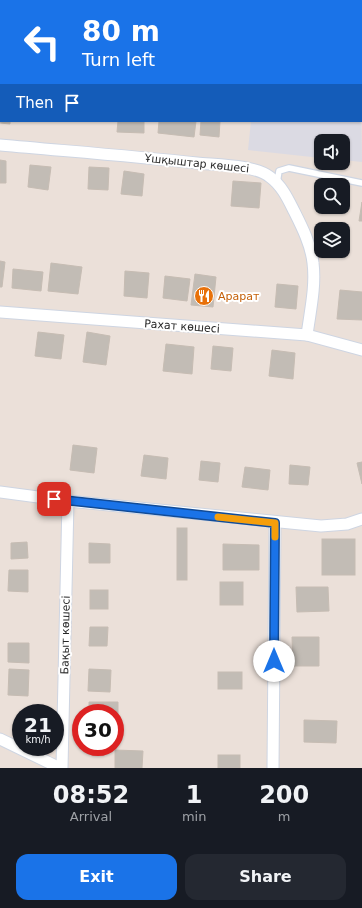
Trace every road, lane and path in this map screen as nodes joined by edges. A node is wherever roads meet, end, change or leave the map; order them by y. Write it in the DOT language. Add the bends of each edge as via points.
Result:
graph roads {
  1 [pos="0,145"];
  2 [pos="277,183"];
  3 [pos="362,183"];
  4 [pos="0,312"];
  5 [pos="307,335"];
  6 [pos="362,350"];
  7 [pos="0,492"];
  8 [pos="68,501"];
  9 [pos="362,519"];
  10 [pos="275,523"];
  11 [pos="0,739"];
  12 [pos="61,768"];
  13 [pos="273,768"];
  1 -- 2 [label="street, Ұшқыштар көшесі" via="230,166 257,170 270,176"];
  2 -- 3 [label="lane" via="279,172 289,168"];
  2 -- 5 [label="street, Ұшқыштар көшесі" via="299,221 313,263 314,284"];
  4 -- 5 [label="street, Рахат көшесі"];
  5 -- 6 [label="street, Рахат көшесі"];
  7 -- 8 [label="street"];
  8 -- 10 [label="street"];
  8 -- 12 [label="street, Бақыт көшесі"];
  9 -- 10 [label="street" via="347,524 320,526"];
  10 -- 13 [label="street"];
  11 -- 12 [label="street"];
}
